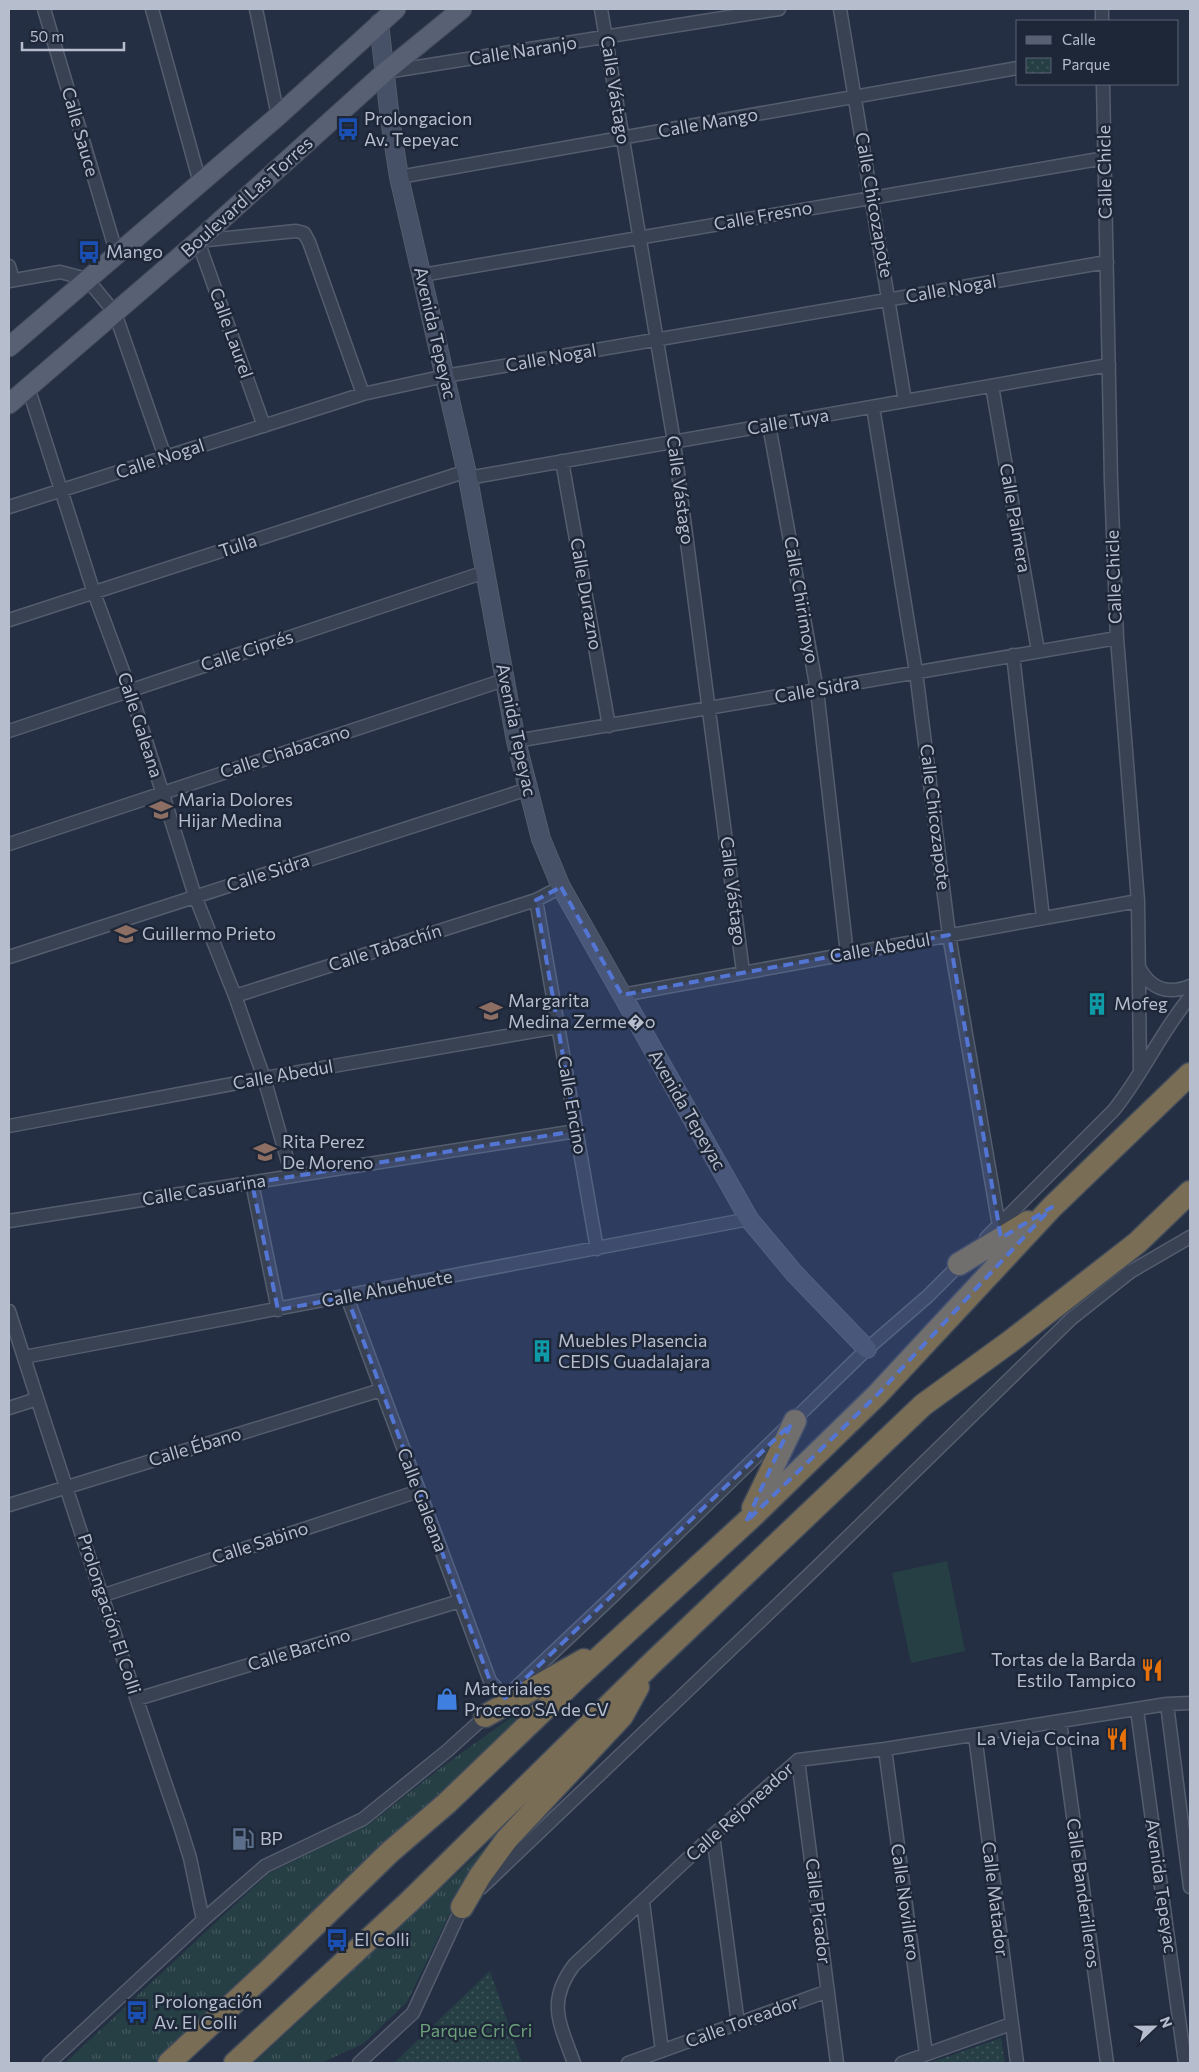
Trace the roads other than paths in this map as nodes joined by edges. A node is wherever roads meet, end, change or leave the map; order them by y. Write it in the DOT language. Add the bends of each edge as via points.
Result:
graph roads {
  1 [pos="44,9"];
  2 [pos="152,9"];
  3 [pos="256,9"];
  4 [pos="396,9"];
  5 [pos="462,9"];
  6 [pos="602,9"];
  7 [pos="778,9"];
  8 [pos="840,9"];
  9 [pos="378,16"];
  10 [pos="606,38"];
  11 [pos="1016,68"];
  12 [pos="385,72"];
  13 [pos="1103,85"];
  14 [pos="855,97"];
  15 [pos="278,116"];
  16 [pos="623,138"];
  17 [pos="1105,158"];
  18 [pos="399,177"];
  19 [pos="200,183"];
  20 [pos="872,197"];
  21 [pos="639,237"];
  22 [pos="198,241"];
  23 [pos="117,255"];
  24 [pos="1107,262"];
  25 [pos="9,266"];
  26 [pos="422,275"];
  27 [pos="87,279"];
  28 [pos="11,280"];
  29 [pos="890,300"];
  30 [pos="115,313"];
  31 [pos="656,340"];
  32 [pos="9,347"];
  33 [pos="1109,365"];
  34 [pos="444,376"];
  35 [pos="992,386"];
  36 [pos="28,387"];
  37 [pos="363,394"];
  38 [pos="905,401"];
  39 [pos="9,404"];
  40 [pos="873,407"];
  41 [pos="769,425"];
  42 [pos="264,426"];
  43 [pos="674,442"];
  44 [pos="165,457"];
  45 [pos="562,461"];
  46 [pos="467,474"];
  47 [pos="62,490"];
  48 [pos="9,507"];
  49 [pos="485,572"];
  50 [pos="94,593"];
  51 [pos="9,620"];
  52 [pos="1116,638"];
  53 [pos="1038,651"];
  54 [pos="1013,655"];
  55 [pos="916,672"];
  56 [pos="504,680"];
  57 [pos="130,690"];
  58 [pos="817,690"];
  59 [pos="710,709"];
  60 [pos="609,726"];
  61 [pos="9,730"];
  62 [pos="516,741"];
  63 [pos="528,789"];
  64 [pos="162,793"];
  65 [pos="9,844"];
  66 [pos="561,887"];
  67 [pos="195,896"];
  68 [pos="536,900"];
  69 [pos="1138,901"];
  70 [pos="1044,918"];
  71 [pos="950,935"];
  72 [pos="847,954"];
  73 [pos="9,957"];
  74 [pos="1138,965"];
  75 [pos="743,972"];
  76 [pos="1190,986"];
  77 [pos="622,995"];
  78 [pos="235,996"];
  79 [pos="1190,997"];
  80 [pos="558,1027"];
  81 [pos="1140,1070"];
  82 [pos="1190,1074"];
  83 [pos="264,1078"];
  84 [pos="9,1126"];
  85 [pos="576,1131"];
  86 [pos="292,1176"];
  87 [pos="252,1183"];
  88 [pos="1190,1192"];
  89 [pos="1052,1207"];
  90 [pos="749,1219"];
  91 [pos="9,1221"];
  92 [pos="999,1226"];
  93 [pos="1190,1237"];
  94 [pos="598,1249"];
  95 [pos="959,1264"];
  96 [pos="348,1297"];
  97 [pos="9,1310"];
  98 [pos="278,1310"];
  99 [pos="867,1349"];
  100 [pos="24,1357"];
  101 [pos="381,1390"];
  102 [pos="37,1399"];
  103 [pos="9,1408"];
  104 [pos="795,1421"];
  105 [pos="67,1486"];
  106 [pos="419,1491"];
  107 [pos="9,1505"];
  108 [pos="746,1522"];
  109 [pos="101,1596"];
  110 [pos="460,1601"];
  111 [pos="617,1641"];
  112 [pos="651,1664"];
  113 [pos="505,1698"];
  114 [pos="137,1699"];
  115 [pos="1190,1702"];
  116 [pos="1167,1704"];
  117 [pos="1137,1710"];
  118 [pos="485,1716"];
  119 [pos="1060,1722"];
  120 [pos="975,1735"];
  121 [pos="885,1750"];
  122 [pos="798,1760"];
  123 [pos="713,1836"];
  124 [pos="1190,1887"];
  125 [pos="643,1902"];
  126 [pos="462,1907"];
  127 [pos="202,1920"];
  128 [pos="828,1992"];
  129 [pos="738,2024"];
  130 [pos="1011,2024"];
  131 [pos="662,2050"];
  132 [pos="926,2054"];
  133 [pos="50,2063"];
  134 [pos="169,2063"];
  135 [pos="236,2063"];
  136 [pos="359,2063"];
  137 [pos="574,2063"];
  138 [pos="628,2063"];
  139 [pos="837,2063"];
  140 [pos="902,2063"];
  141 [pos="1017,2063"];
  142 [pos="1107,2063"];
  143 [pos="1185,2063"];
  1 -- 23 [label="street, Calle Sauce"];
  2 -- 19 [label="street"];
  3 -- 15 [label="street"];
  4 -- 9 [label="main road"];
  5 -- 12 [label="main road, Boulevard Las Torres"];
  6 -- 10 [label="street, Calle Vástago"];
  7 -- 10 [label="street, Calle Naranjo"];
  8 -- 14 [label="street, Calle Chicozapote"];
  9 -- 12 [label="street, Avenida Tepeyac"];
  9 -- 15 [label="main road"];
  10 -- 12 [label="street, Calle Naranjo"];
  10 -- 16 [label="street, Calle Vástago"];
  11 -- 14 [label="street, Calle Mango"];
  12 -- 18 [label="street, Avenida Tepeyac"];
  12 -- 22 [label="main road, Boulevard Las Torres"];
  13 -- 17 [label="street, Calle Chicle"];
  14 -- 16 [label="street, Calle Mango"];
  14 -- 20 [label="street, Calle Chicozapote"];
  15 -- 19 [label="main road"];
  16 -- 18 [label="street, Calle Mango"];
  16 -- 21 [label="street, Calle Vástago"];
  17 -- 20 [label="street, Calle Fresno"];
  17 -- 24 [label="street, Calle Chicle"];
  18 -- 26 [label="street, Avenida Tepeyac"];
  19 -- 23 [label="main road"];
  20 -- 21 [label="street, Calle Fresno"];
  20 -- 29 [label="street, Calle Chicozapote"];
  21 -- 26 [label="street, Calle Fresno"];
  21 -- 31 [label="street, Calle Vástago"];
  22 -- 30 [label="main road, Boulevard Las Torres"];
  22 -- 37 [label="street" via="296,231 304,233 310,242"];
  22 -- 42 [label="street, Calle Laurel"];
  23 -- 27 [label="main road"];
  24 -- 29 [label="street, Calle Nogal"];
  24 -- 33 [label="street, Calle Chicle"];
  25 -- 28 [label="street"];
  26 -- 34 [label="street, Avenida Tepeyac"];
  27 -- 28 [label="street" via="60,272"];
  27 -- 30 [label="street"];
  27 -- 32 [label="main road"];
  29 -- 31 [label="street, Calle Nogal"];
  29 -- 38 [label="street, Calle Chicozapote"];
  30 -- 36 [label="main road, Boulevard Las Torres"];
  30 -- 44 [label="street"];
  31 -- 34 [label="street, Calle Nogal"];
  31 -- 43 [label="street, Calle Vástago"];
  33 -- 35 [label="street, Calle Tuya"];
  33 -- 52 [label="street, Calle Chicle"];
  34 -- 37 [label="street, Calle Nogal"];
  34 -- 46 [label="street, Avenida Tepeyac"];
  35 -- 38 [label="street, Calle Tuya"];
  35 -- 53 [label="street, Calle Palmera"];
  36 -- 39 [label="main road, Boulevard Las Torres"];
  36 -- 47 [label="street, Calle Galeana"];
  37 -- 42 [label="street, Calle Nogal"];
  38 -- 40 [label="street, Calle Tuya"];
  40 -- 41 [label="street, Calle Tuya"];
  40 -- 55 [label="street, Calle Chicozapote"];
  41 -- 43 [label="street, Calle Tuya"];
  41 -- 58 [label="street, Calle Chirimoyo"];
  42 -- 44 [label="street, Calle Nogal"];
  43 -- 45 [label="street, Calle Tuya"];
  43 -- 59 [label="street, Calle Vástago"];
  44 -- 47 [label="street, Calle Nogal"];
  45 -- 46 [label="street, Calle Tuya"];
  45 -- 60 [label="street, Calle Durazno"];
  46 -- 49 [label="street, Avenida Tepeyac"];
  46 -- 50 [label="street, Tulla"];
  47 -- 48 [label="street, Calle Nogal"];
  47 -- 50 [label="street, Calle Galeana"];
  49 -- 56 [label="street, Avenida Tepeyac"];
  49 -- 57 [label="street, Calle Ciprés"];
  50 -- 51 [label="street, Tulla"];
  50 -- 57 [label="street, Calle Galeana"];
  52 -- 53 [label="street, Calle Sidra"];
  52 -- 69 [label="street, Calle Chicle"];
  53 -- 54 [label="street, Calle Sidra"];
  54 -- 55 [label="street, Calle Sidra"];
  54 -- 70 [label="street"];
  55 -- 58 [label="street, Calle Sidra"];
  55 -- 71 [label="street, Calle Chicozapote"];
  56 -- 62 [label="street, Avenida Tepeyac"];
  56 -- 64 [label="street, Calle Chabacano"];
  57 -- 61 [label="street, Calle Ciprés"];
  57 -- 64 [label="street, Calle Galeana"];
  58 -- 59 [label="street, Calle Sidra"];
  58 -- 72 [label="street, Calle Chirimoyo"];
  59 -- 60 [label="street, Calle Sidra"];
  59 -- 75 [label="street, Calle Vástago"];
  60 -- 62 [label="street, Calle Sidra"];
  62 -- 63 [label="street, Avenida Tepeyac"];
  63 -- 66 [label="street, Avenida Tepeyac" via="541,838"];
  63 -- 67 [label="street, Calle Sidra"];
  64 -- 65 [label="street, Calle Chabacano"];
  64 -- 67 [label="street, Calle Galeana"];
  66 -- 68 [label="street"];
  66 -- 77 [label="street, Avenida Tepeyac"];
  67 -- 73 [label="street, Calle Sidra"];
  67 -- 78 [label="street, Calle Galeana"];
  68 -- 78 [label="street, Calle Tabachín"];
  68 -- 80 [label="street, Calle Encino"];
  69 -- 70 [label="street, Calle Abedul"];
  69 -- 74 [label="street, Calle Chicle"];
  70 -- 71 [label="street, Calle Abedul"];
  71 -- 72 [label="street, Calle Abedul"];
  71 -- 92 [label="street, Calle Chicozapote"];
  72 -- 75 [label="street, Calle Abedul"];
  74 -- 76 [label="street" via="1145,978 1157,988 1174,991"];
  74 -- 81 [label="street, Calle Chicle"];
  75 -- 77 [label="street, Calle Abedul"];
  77 -- 90 [label="street, Avenida Tepeyac"];
  78 -- 83 [label="street, Calle Galeana"];
  79 -- 81 [label="street"];
  80 -- 83 [label="street, Calle Abedul"];
  80 -- 85 [label="street, Calle Encino"];
  81 -- 92 [label="street" via="1130,1091 1112,1111"];
  82 -- 89 [label="highway"];
  83 -- 84 [label="street, Calle Abedul"];
  83 -- 86 [label="street, Calle Galeana"];
  85 -- 86 [label="street, Calle Casuarina"];
  85 -- 94 [label="street, Calle Encino"];
  86 -- 87 [label="street, Calle Casuarina"];
  87 -- 91 [label="street, Calle Casuarina"];
  87 -- 98 [label="street"];
  88 -- 112 [label="highway" via="1137,1243 1011,1342 923,1405"];
  89 -- 95 [label="highway"];
  89 -- 108 [label="highway" via="877,1395"];
  90 -- 94 [label="street, Calle Ahuehuete"];
  90 -- 99 [label="street, Avenida Tepeyac" via="794,1273"];
  92 -- 95 [label="street"];
  93 -- 126 [label="street" via="1130,1272 1072,1318 824,1561"];
  94 -- 96 [label="street, Calle Ahuehuete"];
  95 -- 99 [label="street"];
  96 -- 98 [label="street, Calle Ahuehuete"];
  96 -- 101 [label="street, Calle Galeana"];
  97 -- 100 [label="street, Prolongación El Colli"];
  98 -- 100 [label="street, Calle Ahuehuete"];
  99 -- 104 [label="street"];
  100 -- 102 [label="street, Prolongación El Colli"];
  101 -- 105 [label="street, Calle Ébano"];
  101 -- 106 [label="street, Calle Galeana"];
  102 -- 103 [label="street"];
  102 -- 105 [label="street, Prolongación El Colli"];
  104 -- 108 [label="highway"];
  104 -- 113 [label="street"];
  105 -- 107 [label="street, Calle Ébano"];
  105 -- 109 [label="street, Prolongación El Colli"];
  106 -- 109 [label="street, Calle Sabino"];
  106 -- 110 [label="street, Calle Galeana"];
  108 -- 111 [label="highway"];
  109 -- 114 [label="street, Prolongación El Colli"];
  110 -- 113 [label="street, Calle Galeana" via="490,1681"];
  110 -- 114 [label="street, Calle Barcino"];
  111 -- 118 [label="highway"];
  111 -- 134 [label="highway"];
  112 -- 126 [label="highway" via="622,1716 506,1839"];
  112 -- 135 [label="highway" via="409,1902"];
  113 -- 118 [label="street"];
  114 -- 127 [label="street, Prolongación El Colli" via="180,1826"];
  115 -- 116 [label="street, Calle Rejoneador"];
  116 -- 117 [label="street, Calle Rejoneador"];
  116 -- 124 [label="street, Avenida Tepeyac"];
  117 -- 119 [label="street, Calle Rejoneador"];
  117 -- 143 [label="street, Avenida Tepeyac"];
  118 -- 127 [label="street" via="448,1751 363,1819 265,1866"];
  119 -- 120 [label="street, Calle Rejoneador"];
  119 -- 142 [label="street, Calle Banderilleros"];
  120 -- 121 [label="street, Calle Rejoneador"];
  120 -- 130 [label="street, Calle Matador"];
  121 -- 122 [label="street, Calle Rejoneador"];
  121 -- 132 [label="street, Calle Novillero"];
  122 -- 123 [label="street, Calle Rejoneador"];
  122 -- 128 [label="street, Calle Picador"];
  123 -- 125 [label="street, Calle Rejoneador"];
  123 -- 129 [label="street"];
  125 -- 131 [label="street"];
  125 -- 137 [label="street, Calle Rejoneador" via="574,1965 558,1993 559,2021"];
  126 -- 136 [label="street" via="413,2013"];
  127 -- 133 [label="street"];
  128 -- 129 [label="street, Calle Toreador"];
  128 -- 139 [label="street, Calle Picador"];
  129 -- 131 [label="street, Calle Toreador"];
  130 -- 132 [label="street"];
  130 -- 141 [label="street, Calle Matador"];
  131 -- 138 [label="street, Calle Toreador"];
  132 -- 140 [label="street"];
}
